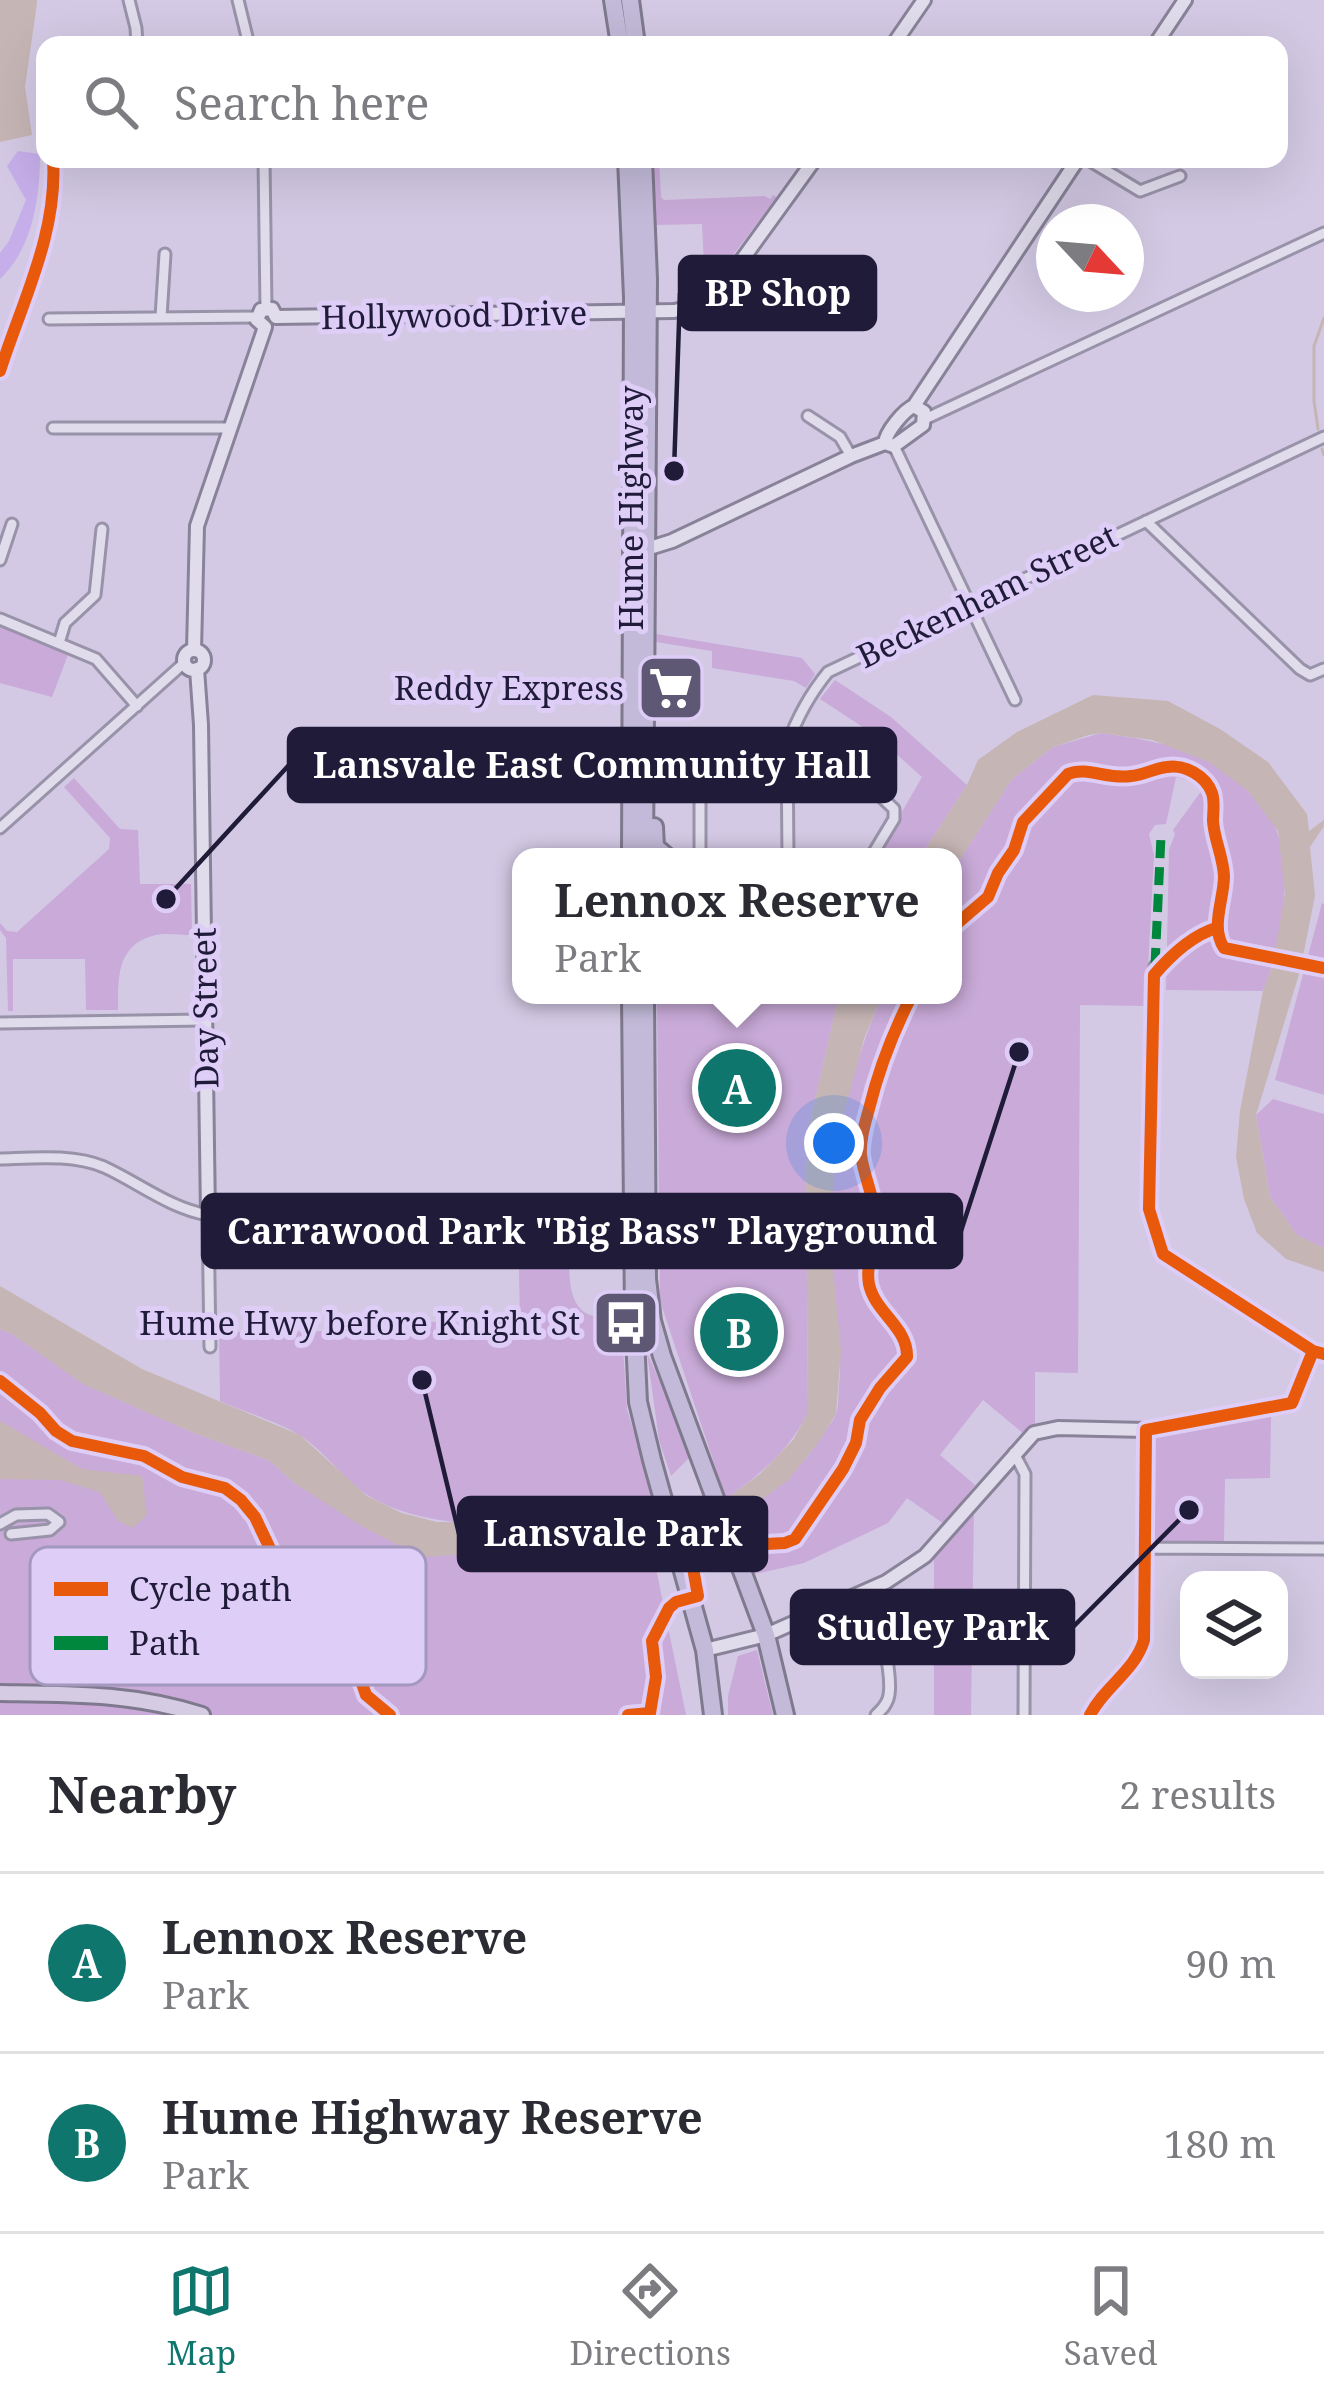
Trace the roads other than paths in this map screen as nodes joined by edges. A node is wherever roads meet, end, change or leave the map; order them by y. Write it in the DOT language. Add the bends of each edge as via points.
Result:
graph roads {
  1 [pos="130,0"];
  2 [pos="238,0"];
  3 [pos="613,0"];
  4 [pos="630,0"];
  5 [pos="923,0"];
  6 [pos="1185,0"];
  7 [pos="136,36"];
  8 [pos="247,36"];
  9 [pos="619,36"];
  10 [pos="635,36"];
  11 [pos="899,36"];
  12 [pos="1161,36"];
  13 [pos="264,168"];
  14 [pos="628,168"];
  15 [pos="643,168"];
  16 [pos="808,168"];
  17 [pos="1076,168"];
  18 [pos="1098,168"];
  19 [pos="1180,176"];
  20 [pos="1324,233"];
  21 [pos="165,254"];
  22 [pos="640,312"];
  23 [pos="160,317"];
  24 [pos="266,317"];
  25 [pos="49,320"];
  26 [pos="914,406"];
  27 [pos="808,416"];
  28 [pos="925,419"];
  29 [pos="53,428"];
  30 [pos="230,428"];
  31 [pos="1324,437"];
  32 [pos="890,444"];
  33 [pos="851,456"];
  34 [pos="1146,521"];
  35 [pos="13,524"];
  36 [pos="102,529"];
  37 [pos="639,551"];
  38 [pos="0,560"];
  39 [pos="970,603"];
  40 [pos="0,620"];
  41 [pos="59,643"];
  42 [pos="191,666"];
  43 [pos="1320,672"];
  44 [pos="1015,700"];
  45 [pos="137,706"];
  46 [pos="789,739"];
  47 [pos="644,780"];
  48 [pos="0,828"];
  49 [pos="631,848"];
  50 [pos="644,848"];
  51 [pos="656,848"];
  52 [pos="700,848"];
  53 [pos="788,848"];
  54 [pos="876,848"];
  55 [pos="1155,966"];
  56 [pos="631,1004"];
  57 [pos="645,1004"];
  58 [pos="205,1020"];
  59 [pos="0,1023"];
  60 [pos="0,1159"];
  61 [pos="633,1209"];
  62 [pos="208,1215"];
  63 [pos="210,1347"];
  64 [pos="1319,1353"];
  65 [pos="1146,1430"];
  66 [pos="1014,1453"];
  67 [pos="0,1525"];
  68 [pos="11,1534"];
  69 [pos="1145,1548"];
  70 [pos="1324,1549"];
  71 [pos="871,1589"];
  72 [pos="766,1635"];
  73 [pos="705,1650"];
  74 [pos="0,1693"];
  75 [pos="202,1715"];
  76 [pos="713,1715"];
  77 [pos="785,1715"];
  78 [pos="876,1715"];
  79 [pos="1024,1715"];
  80 [pos="1090,1715"];
  1 -- 7 [label="street"];
  2 -- 8 [label="street"];
  3 -- 9 [label="highway"];
  4 -- 10 [label="highway"];
  5 -- 11 [label="street"];
  6 -- 12 [label="street"];
  13 -- 24 [label="street"];
  14 -- 22 [label="highway, Hume Highway"];
  15 -- 22 [label="highway, Hume Highway"];
  16 -- 22 [label="street, Hollywood Drive" via="714,296 698,307"];
  17 -- 26 [label="street"];
  18 -- 19 [label="street" via="1140,191"];
  20 -- 28 [label="street"];
  21 -- 23 [label="street"];
  22 -- 24 [label="street, Hollywood Drive"];
  22 -- 37 [label="highway, Hume Highway"];
  23 -- 24 [label="street"];
  23 -- 25 [label="street"];
  24 -- 30 [label="street"];
  26 -- 28 [label="street"];
  26 -- 32 [label="street" via="885,437"];
  27 -- 33 [label="street" via="840,437"];
  28 -- 32 [label="street"];
  29 -- 30 [label="street"];
  30 -- 42 [label="street" via="197,526"];
  31 -- 34 [label="street, Beckenham Street"];
  32 -- 33 [label="street"];
  32 -- 39 [label="street"];
  33 -- 37 [label="street"];
  34 -- 39 [label="street, Beckenham Street"];
  34 -- 43 [label="street" via="1300,669"];
  35 -- 38 [label="street"];
  36 -- 41 [label="street" via="95,595 65,623"];
  37 -- 47 [label="highway, Hume Highway"];
  37 -- 49 [label="highway, Hume Highway"];
  39 -- 44 [label="street"];
  39 -- 46 [label="street, Beckenham Street" via="828,672"];
  40 -- 41 [label="street"];
  41 -- 45 [label="street" via="96,659"];
  42 -- 45 [label="street"];
  42 -- 58 [label="street, Day Street" via="201,725"];
  45 -- 48 [label="street"];
  46 -- 52 [label="street" via="700,754"];
  46 -- 53 [label="street, Beckenham Street"];
  46 -- 54 [label="street" via="862,779 894,809"];
  47 -- 50 [label="highway, Hume Highway"];
  47 -- 51 [label="highway"];
  55 -- 64 [label="street" via="1148,1209 1163,1254"];
  56 -- 61 [label="highway"];
  57 -- 72 [label="highway" via="648,1300"];
  58 -- 59 [label="street"];
  58 -- 62 [label="street, Day Street"];
  60 -- 62 [label="street" via="80,1160"];
  61 -- 62 [label="street"];
  61 -- 73 [label="highway" via="642,1422"];
  62 -- 63 [label="street, Day Street"];
  64 -- 65 [label="street" via="1292,1403"];
  65 -- 66 [label="street" via="1058,1428 1034,1433"];
  65 -- 69 [label="street"];
  66 -- 71 [label="street" via="925,1556"];
  66 -- 79 [label="street" via="1025,1474"];
  67 -- 68 [label="street" via="16,1515 48,1514 59,1522"];
  69 -- 70 [label="street"];
  69 -- 80 [label="street" via="1142,1648"];
  71 -- 72 [label="street"];
  71 -- 78 [label="street" via="890,1686"];
  72 -- 73 [label="street"];
  72 -- 77 [label="highway"];
  73 -- 76 [label="highway"];
  74 -- 75 [label="main road" via="109,1694"];
}
